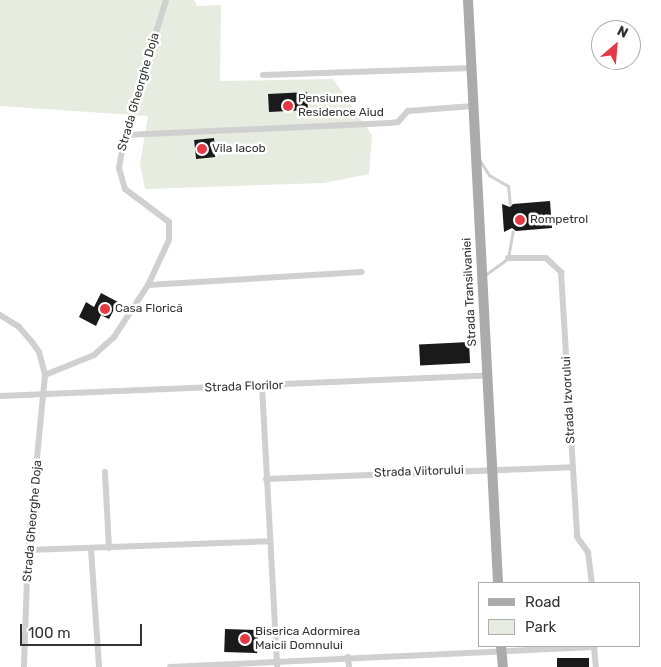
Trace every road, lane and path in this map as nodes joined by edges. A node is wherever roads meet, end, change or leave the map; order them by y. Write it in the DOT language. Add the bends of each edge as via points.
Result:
graph roads {
  1 [pos="166,0"];
  2 [pos="468,0"];
  3 [pos="471,68"];
  4 [pos="263,75"];
  5 [pos="473,106"];
  6 [pos="125,135"];
  7 [pos="476,154"];
  8 [pos="510,204"];
  9 [pos="513,231"];
  10 [pos="508,258"];
  11 [pos="362,272"];
  12 [pos="482,280"];
  13 [pos="148,284"];
  14 [pos="0,315"];
  15 [pos="45,375"];
  16 [pos="488,376"];
  17 [pos="262,386"];
  18 [pos="45,394"];
  19 [pos="0,396"];
  20 [pos="572,466"];
  21 [pos="492,469"];
  22 [pos="105,472"];
  23 [pos="266,479"];
  24 [pos="270,541"];
  25 [pos="109,548"];
  26 [pos="91,549"];
  27 [pos="28,550"];
  28 [pos="498,582"];
  29 [pos="592,582"];
  30 [pos="594,647"];
  31 [pos="502,648"];
  32 [pos="348,657"];
  33 [pos="277,664"];
  34 [pos="24,667"];
  35 [pos="99,667"];
  36 [pos="170,667"];
  37 [pos="349,667"];
  38 [pos="502,667"];
  39 [pos="596,667"];
  1 -- 6 [label="street, Strada Gheorghe Doja"];
  2 -- 3 [label="main road, Strada Transilvaniei"];
  3 -- 4 [label="street"];
  3 -- 5 [label="main road, Strada Transilvaniei"];
  5 -- 6 [label="street" via="408,111 398,122"];
  5 -- 7 [label="main road, Strada Transilvaniei"];
  6 -- 13 [label="street, Strada Gheorghe Doja" via="119,168 125,188 165,217 171,227"];
  7 -- 8 [label="lane" via="489,174 508,186"];
  7 -- 12 [label="main road, Strada Transilvaniei"];
  9 -- 10 [label="lane"];
  10 -- 12 [label="lane" via="489,270"];
  10 -- 20 [label="street, Strada Izvorului" via="546,258 561,272"];
  11 -- 13 [label="street"];
  12 -- 16 [label="main road, Strada Transilvaniei"];
  13 -- 15 [label="street, Strada Gheorghe Doja" via="122,326 104,347"];
  14 -- 15 [label="street, Strada Gheorghe Doja" via="19,327 32,342 39,352"];
  15 -- 18 [label="street, Strada Gheorghe Doja"];
  16 -- 17 [label="street, Strada Florilor"];
  16 -- 21 [label="main road, Strada Transilvaniei"];
  17 -- 18 [label="street, Strada Florilor"];
  17 -- 23 [label="street"];
  18 -- 19 [label="street, Strada Florilor"];
  18 -- 27 [label="street, Strada Gheorghe Doja"];
  20 -- 21 [label="street, Strada Viitorului"];
  20 -- 29 [label="street, Strada Izvorului" via="577,537 588,552"];
  21 -- 23 [label="street, Strada Viitorului"];
  21 -- 28 [label="main road, Strada Transilvaniei"];
  22 -- 25 [label="street"];
  23 -- 24 [label="street"];
  24 -- 25 [label="street"];
  24 -- 33 [label="street"];
  25 -- 26 [label="street"];
  26 -- 27 [label="street"];
  26 -- 35 [label="street"];
  27 -- 34 [label="street, Strada Gheorghe Doja"];
  30 -- 31 [label="street"];
  30 -- 39 [label="street"];
  31 -- 32 [label="street"];
  31 -- 38 [label="main road"];
  32 -- 33 [label="street"];
  32 -- 37 [label="street"];
  33 -- 36 [label="street"];
}
